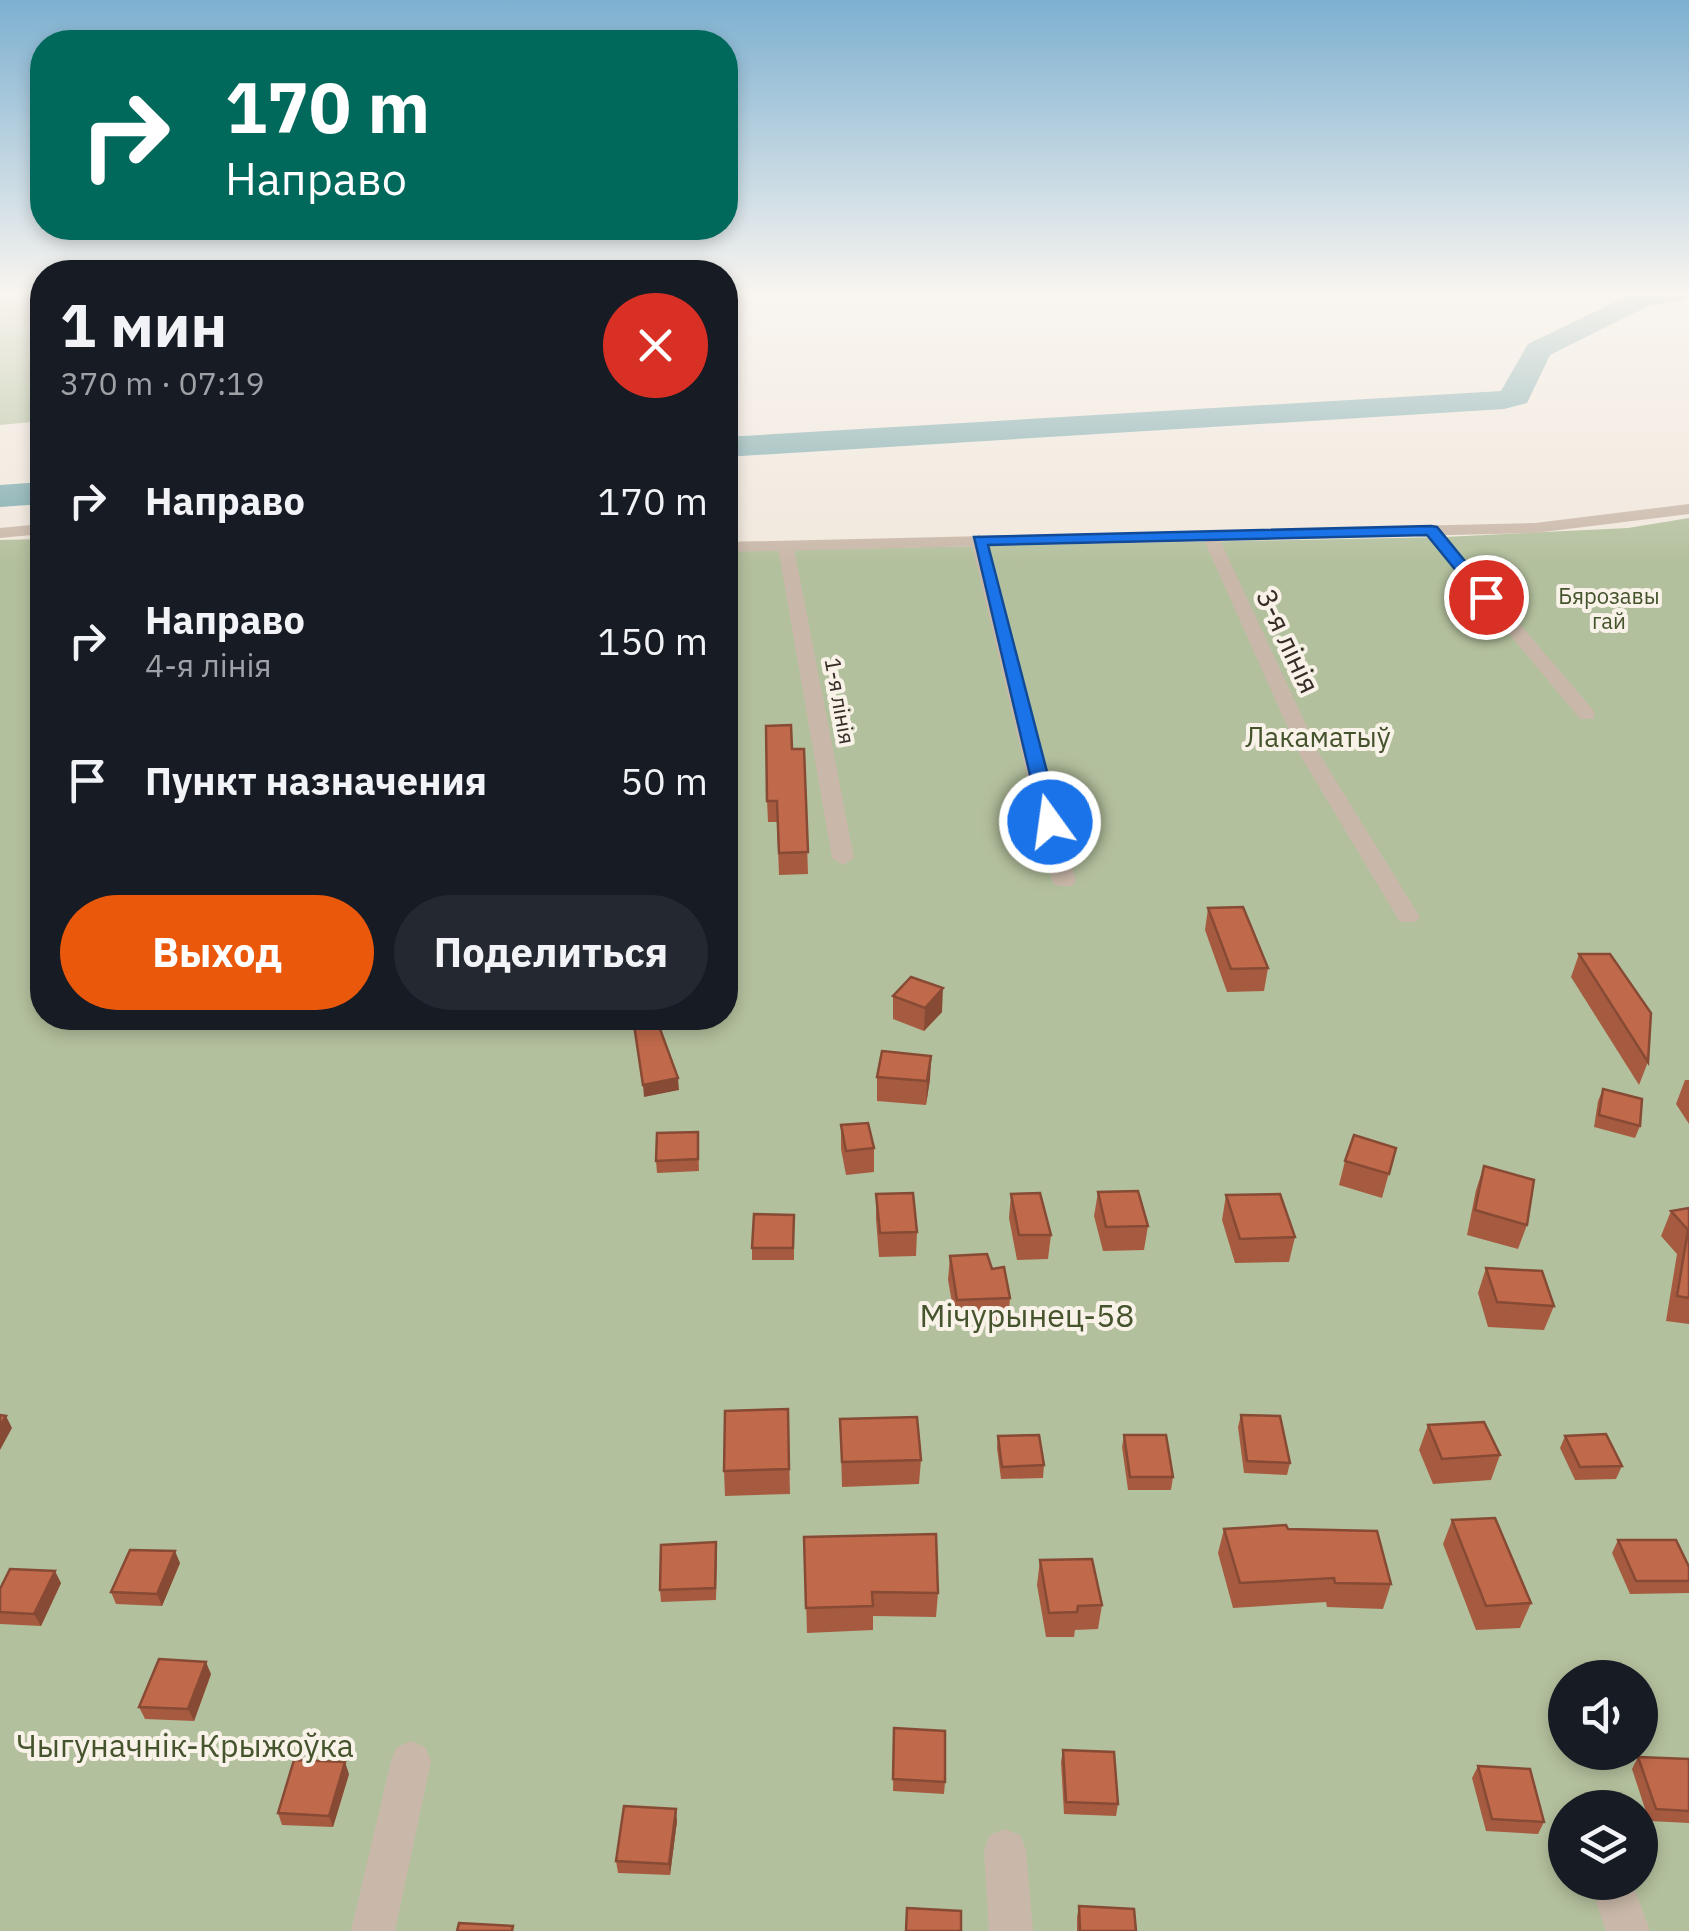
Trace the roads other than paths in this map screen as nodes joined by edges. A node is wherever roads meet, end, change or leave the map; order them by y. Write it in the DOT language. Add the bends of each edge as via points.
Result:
graph roads {
  1 [pos="1689,509"];
  2 [pos="30,531"];
  3 [pos="0,533"];
  4 [pos="1433,534"];
  5 [pos="1211,540"];
  6 [pos="980,544"];
  7 [pos="738,548"];
  8 [pos="788,550"];
  9 [pos="1587,715"];
  10 [pos="843,858"];
  11 [pos="1064,882"];
  12 [pos="1408,917"];
  13 [pos="411,1761"];
  14 [pos="1005,1850"];
  15 [pos="1617,1900"];
  16 [pos="373,1931"];
  17 [pos="1011,1931"];
  18 [pos="1628,1931"];
  1 -- 4 [label="street"];
  2 -- 3 [label="street"];
  4 -- 5 [label="street"];
  4 -- 9 [label="street"];
  5 -- 6 [label="street"];
  5 -- 12 [label="street, 3-я лінія" via="1310,755"];
  6 -- 8 [label="street"];
  6 -- 11 [label="street"];
  7 -- 8 [label="street"];
  8 -- 10 [label="street, 1-я лінія"];
  13 -- 16 [label="street"];
  14 -- 17 [label="street"];
  15 -- 18 [label="street"];
}
